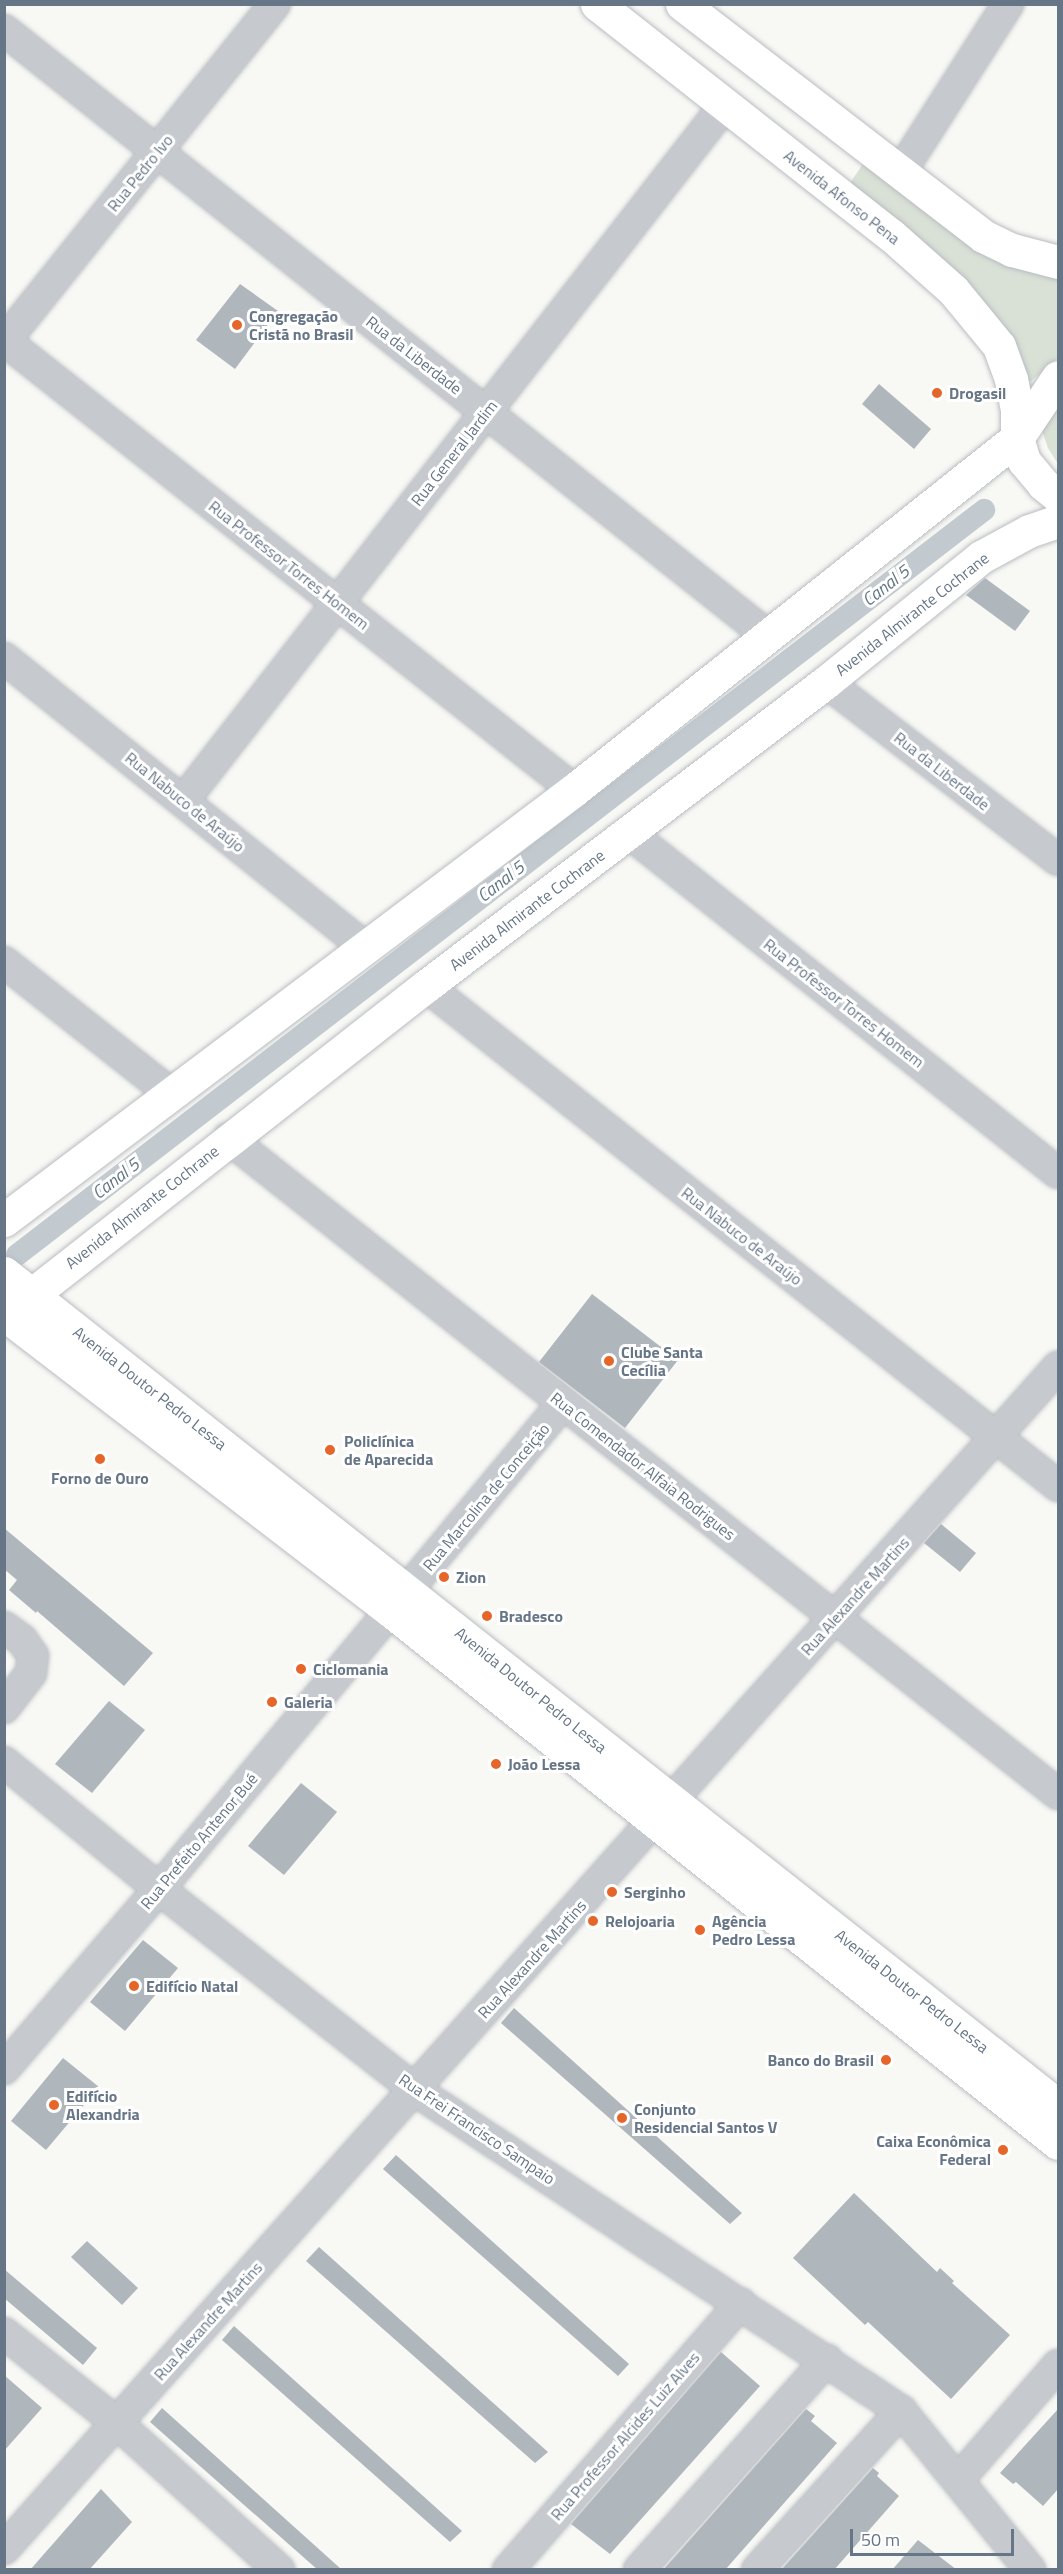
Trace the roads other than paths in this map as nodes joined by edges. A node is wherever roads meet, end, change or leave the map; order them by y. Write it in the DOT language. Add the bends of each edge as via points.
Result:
graph roads {
  1 [pos="275,4"];
  2 [pos="597,4"];
  3 [pos="682,4"];
  4 [pos="1008,4"];
  5 [pos="4,30"];
  6 [pos="724,106"];
  7 [pos="158,151"];
  8 [pos="900,173"];
  9 [pos="1059,262"];
  10 [pos="5,341"];
  11 [pos="1059,377"];
  12 [pos="486,412"];
  13 [pos="1017,438"];
  14 [pos="1059,496"];
  15 [pos="1059,521"];
  16 [pos="337,603"];
  17 [pos="768,636"];
  18 [pos="4,658"];
  19 [pos="826,682"];
  20 [pos="574,790"];
  21 [pos="184,800"];
  22 [pos="629,833"];
  23 [pos="1059,860"];
  24 [pos="365,947"];
  25 [pos="4,962"];
  26 [pos="426,986"];
  27 [pos="171,1094"];
  28 [pos="228,1138"];
  29 [pos="1059,1173"];
  30 [pos="4,1220"];
  31 [pos="4,1273"];
  32 [pos="32,1295"];
  33 [pos="5,1314"];
  34 [pos="1059,1367"];
  35 [pos="563,1402"];
  36 [pos="997,1437"];
  37 [pos="1059,1486"];
  38 [pos="400,1601"];
  39 [pos="836,1618"];
  40 [pos="4,1627"];
  41 [pos="4,1708"];
  42 [pos="4,1762"];
  43 [pos="1059,1794"];
  44 [pos="663,1812"];
  45 [pos="159,1889"];
  46 [pos="4,2069"];
  47 [pos="415,2090"];
  48 [pos="1059,2106"];
  49 [pos="1059,2143"];
  50 [pos="741,2303"];
  51 [pos="4,2333"];
  52 [pos="827,2360"];
  53 [pos="1059,2365"];
  54 [pos="901,2411"];
  55 [pos="117,2423"];
  56 [pos="958,2480"];
  57 [pos="4,2549"];
  58 [pos="279,2570"];
  59 [pos="508,2570"];
  60 [pos="639,2570"];
  61 [pos="757,2570"];
  62 [pos="1030,2570"];
  1 -- 7 [label="street, Rua Pedro Ivo"];
  2 -- 6 [label="main road, Avenida Afonso Pena"];
  3 -- 8 [label="main road"];
  4 -- 8 [label="street"];
  5 -- 7 [label="street, Rua da Liberdade"];
  6 -- 12 [label="street, Rua General Jardim"];
  6 -- 13 [label="main road, Avenida Afonso Pena" via="891,235 953,290 986,328 1008,365 1017,410"];
  7 -- 10 [label="street, Rua Pedro Ivo"];
  7 -- 12 [label="street, Rua da Liberdade"];
  8 -- 9 [label="main road" via="983,237 1022,253"];
  10 -- 16 [label="street, Rua Professor Torres Homem"];
  11 -- 13 [label="main road"];
  12 -- 16 [label="street, Rua General Jardim"];
  12 -- 17 [label="street, Rua da Liberdade"];
  13 -- 14 [label="main road" via="1024,461"];
  13 -- 17 [label="main road"];
  15 -- 19 [label="main road, Avenida Almirante Cochrane" via="1029,531 981,557"];
  16 -- 20 [label="street, Rua Professor Torres Homem"];
  16 -- 21 [label="street, Rua General Jardim"];
  17 -- 20 [label="main road"];
  18 -- 21 [label="street, Rua Nabuco de Araújo"];
  19 -- 22 [label="main road, Avenida Almirante Cochrane"];
  19 -- 23 [label="street, Rua da Liberdade"];
  20 -- 24 [label="main road"];
  21 -- 24 [label="street, Rua Nabuco de Araújo"];
  22 -- 26 [label="main road, Avenida Almirante Cochrane"];
  22 -- 29 [label="street, Rua Professor Torres Homem"];
  24 -- 27 [label="main road"];
  25 -- 27 [label="street"];
  26 -- 28 [label="main road, Avenida Almirante Cochrane"];
  26 -- 36 [label="street, Rua Nabuco de Araújo"];
  27 -- 30 [label="main road"];
  28 -- 32 [label="main road, Avenida Almirante Cochrane"];
  28 -- 35 [label="street, Rua Comendador Alfaia Rodrigues"];
  31 -- 32 [label="main road, Avenida Doutor Pedro Lessa"];
  32 -- 33 [label="main road, Avenida Almirante Cochrane"];
  32 -- 38 [label="main road, Avenida Doutor Pedro Lessa"];
  33 -- 38 [label="main road, Avenida Doutor Pedro Lessa"];
  34 -- 36 [label="street, Rua Alexandre Martins"];
  35 -- 38 [label="street, Rua Marcolina de Conceição"];
  35 -- 39 [label="street, Rua Comendador Alfaia Rodrigues"];
  36 -- 37 [label="street, Rua Nabuco de Araújo"];
  36 -- 39 [label="street, Rua Alexandre Martins"];
  38 -- 44 [label="main road, Avenida Doutor Pedro Lessa"];
  38 -- 45 [label="street, Rua Prefeito Antenor Bué"];
  39 -- 43 [label="street, Rua Comendador Alfaia Rodrigues"];
  39 -- 44 [label="street, Rua Alexandre Martins"];
  40 -- 41 [label="street" via="22,1640 33,1656 31,1673"];
  42 -- 45 [label="street, Rua Frei Francisco Sampaio"];
  44 -- 47 [label="street, Rua Alexandre Martins"];
  44 -- 48 [label="main road, Avenida Doutor Pedro Lessa"];
  44 -- 49 [label="main road, Avenida Doutor Pedro Lessa"];
  45 -- 46 [label="street, Rua Prefeito Antenor Bué"];
  45 -- 47 [label="street, Rua Frei Francisco Sampaio"];
  47 -- 50 [label="street, Rua Frei Francisco Sampaio"];
  47 -- 55 [label="street, Rua Alexandre Martins"];
  50 -- 52 [label="street, Rua Frei Francisco Sampaio"];
  50 -- 59 [label="street, Rua Professor Alcides Luiz Alves"];
  51 -- 55 [label="street"];
  52 -- 54 [label="street, Rua Frei Francisco Sampaio"];
  52 -- 60 [label="street"];
  53 -- 56 [label="street"];
  54 -- 56 [label="street, Rua Frei Francisco Sampaio"];
  54 -- 61 [label="street"];
  55 -- 57 [label="street, Rua Alexandre Martins"];
  55 -- 58 [label="street"];
  56 -- 62 [label="street, Rua Frei Francisco Sampaio"];
}
